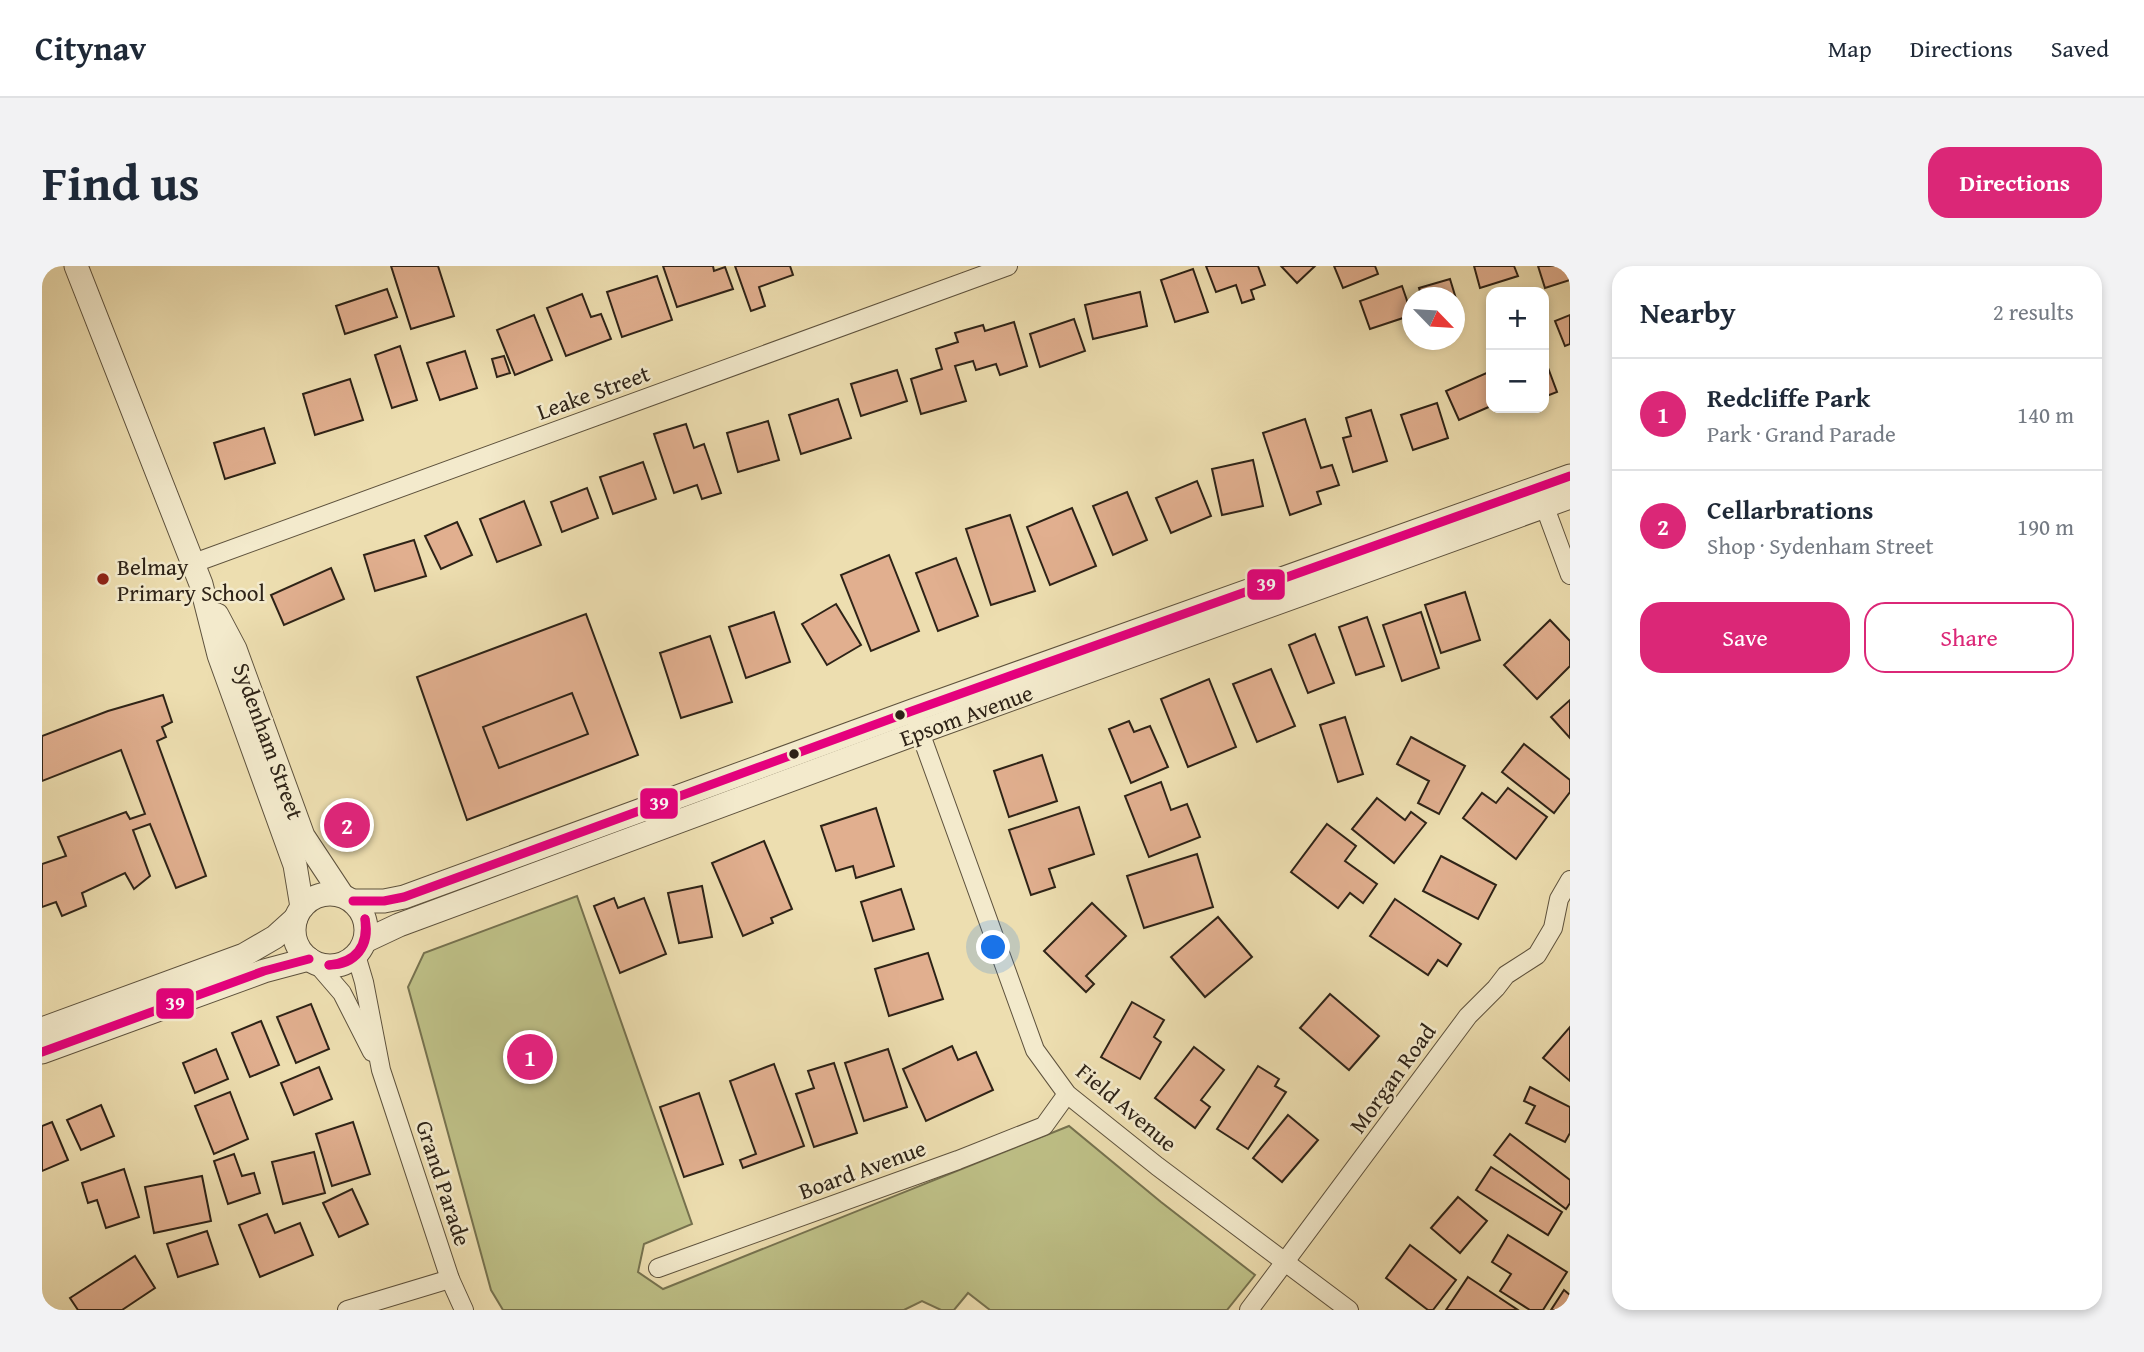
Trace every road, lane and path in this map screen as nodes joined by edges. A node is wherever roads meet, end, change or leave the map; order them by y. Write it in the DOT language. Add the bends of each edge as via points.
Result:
graph roads {
  1 [pos="76,266"];
  2 [pos="1008,266"];
  3 [pos="1570,476"];
  4 [pos="1541,497"];
  5 [pos="1570,497"];
  6 [pos="198,574"];
  7 [pos="1570,575"];
  8 [pos="916,722"];
  9 [pos="1570,880"];
  10 [pos="347,898"];
  11 [pos="299,913"];
  12 [pos="360,948"];
  13 [pos="313,961"];
  14 [pos="42,1029"];
  15 [pos="42,1052"];
  16 [pos="381,1070"];
  17 [pos="1067,1094"];
  18 [pos="1286,1262"];
  19 [pos="658,1268"];
  20 [pos="450,1279"];
  21 [pos="347,1310"];
  22 [pos="464,1310"];
  23 [pos="1249,1310"];
  24 [pos="1349,1310"];
  1 -- 6 [label="street, Sydenham Street"];
  2 -- 6 [label="street, Leake Street"];
  3 -- 4 [label="street, Epsom Avenue"];
  4 -- 5 [label="street, Epsom Avenue"];
  4 -- 7 [label="street"];
  4 -- 8 [label="street, Epsom Avenue"];
  6 -- 10 [label="street, Sydenham Street" via="235,649 303,836"];
  6 -- 11 [label="street, Sydenham Street" via="219,655 295,865"];
  8 -- 10 [label="street, Epsom Avenue" via="404,897 384,901"];
  8 -- 12 [label="street, Epsom Avenue" via="384,931"];
  8 -- 17 [label="street, Field Avenue" via="1035,1050"];
  9 -- 18 [label="street, Morgan Road" via="1559,899 1553,928 1537,955 1506,975 1468,1016"];
  10 -- 11 [label="street" via="320,895"];
  10 -- 12 [label="street" via="365,919 367,930"];
  11 -- 13 [label="street" via="294,927 297,944"];
  11 -- 14 [label="street" via="275,937 244,955"];
  12 -- 13 [label="street" via="342,964"];
  12 -- 16 [label="street, Grand Parade"];
  13 -- 15 [label="street" via="264,971"];
  13 -- 16 [label="street, Grand Parade" via="342,993"];
  16 -- 20 [label="street, Grand Parade"];
  17 -- 18 [label="street, Field Avenue"];
  17 -- 19 [label="street, Board Avenue" via="1044,1126"];
  18 -- 23 [label="street, Morgan Road"];
  18 -- 24 [label="street, Field Avenue"];
  20 -- 21 [label="street"];
  20 -- 22 [label="street, Grand Parade"];
}
